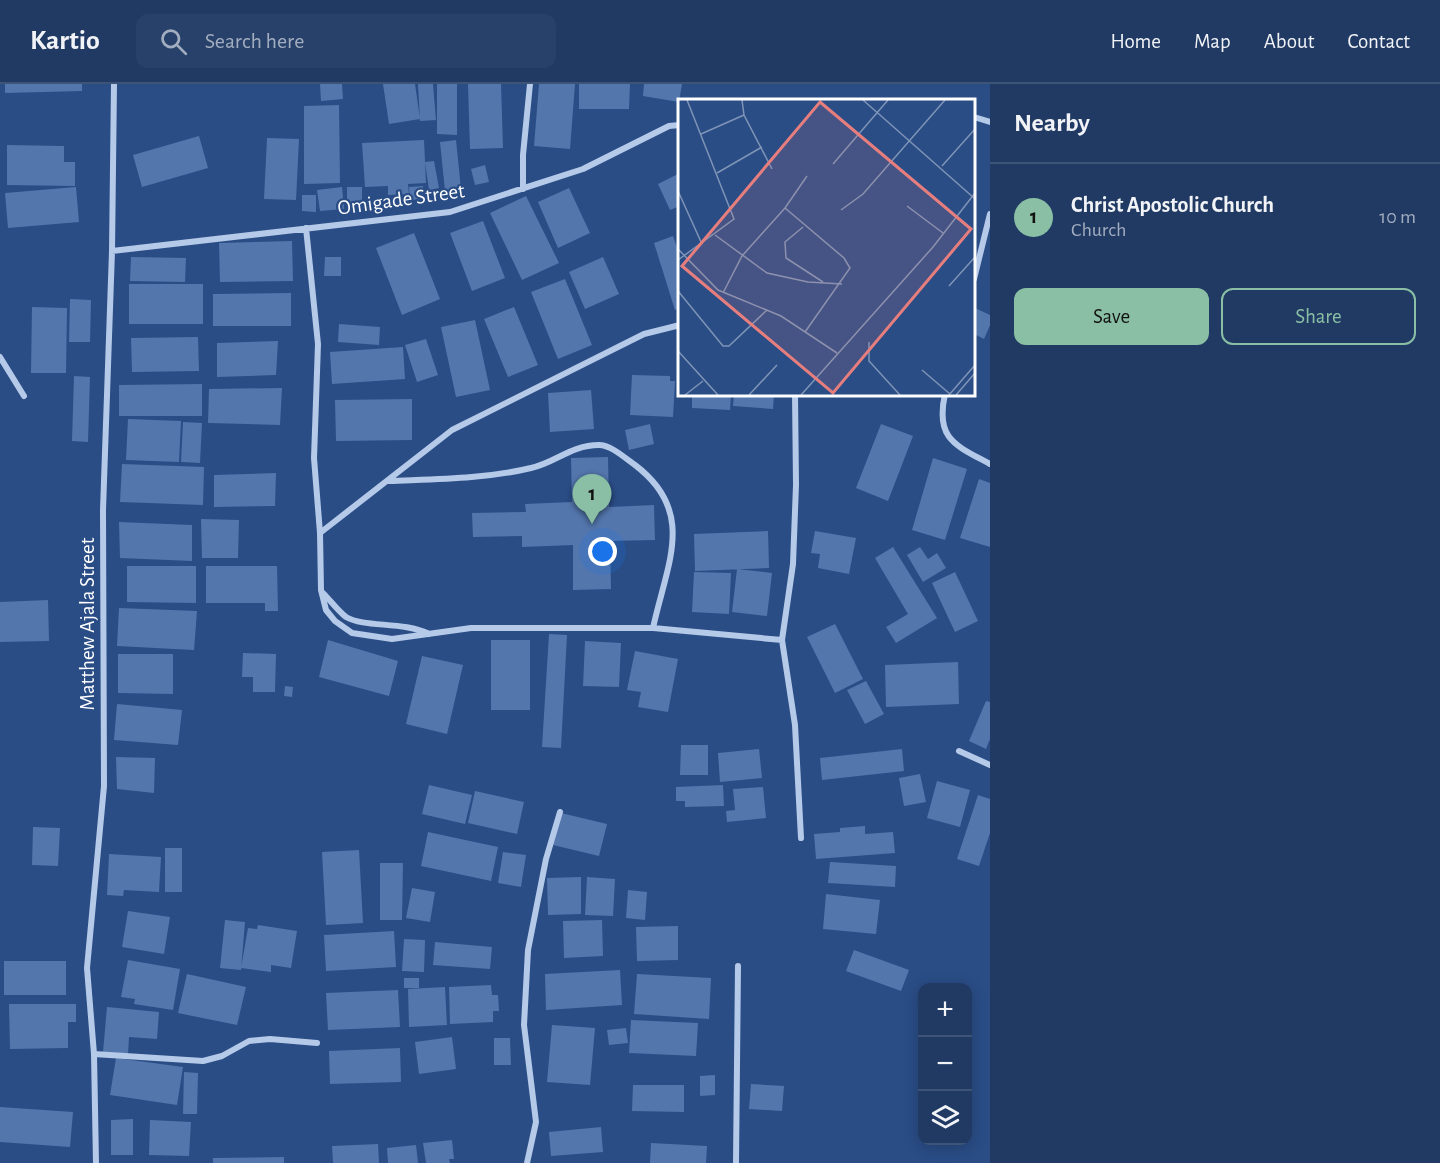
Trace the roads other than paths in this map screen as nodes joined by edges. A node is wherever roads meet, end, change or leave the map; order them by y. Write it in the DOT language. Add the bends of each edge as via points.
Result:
graph roads {
  1 [pos="114,84"];
  2 [pos="530,84"];
  3 [pos="975,117"];
  4 [pos="990,122"];
  5 [pos="678,125"];
  6 [pos="523,189"];
  7 [pos="990,214"];
  8 [pos="306,228"];
  9 [pos="988,236"];
  10 [pos="112,251"];
  11 [pos="975,276"];
  12 [pos="678,326"];
  13 [pos="0,357"];
  14 [pos="24,396"];
  15 [pos="795,396"];
  16 [pos="945,396"];
  17 [pos="990,464"];
  18 [pos="389,481"];
  19 [pos="320,533"];
  20 [pos="321,590"];
  21 [pos="653,628"];
  22 [pos="430,634"];
  23 [pos="782,640"];
  24 [pos="959,751"];
  25 [pos="990,765"];
  26 [pos="560,812"];
  27 [pos="801,838"];
  28 [pos="738,966"];
  29 [pos="317,1043"];
  30 [pos="94,1054"];
  31 [pos="96,1163"];
  32 [pos="527,1163"];
  33 [pos="736,1163"];
  1 -- 10 [label="street, Matthew Ajala Street"];
  2 -- 6 [label="street"];
  3 -- 4 [label="street"];
  5 -- 6 [label="street, Omigade Street" via="669,126 583,169"];
  6 -- 8 [label="street, Omigade Street" via="450,212"];
  7 -- 9 [label="street"];
  8 -- 10 [label="street, Omigade Street"];
  8 -- 19 [label="street" via="318,344 314,458"];
  9 -- 11 [label="street"];
  10 -- 30 [label="street, Matthew Ajala Street" via="104,510 103,796 87,968"];
  12 -- 18 [label="street" via="644,334 452,430"];
  13 -- 14 [label="street"];
  15 -- 23 [label="street" via="793,564"];
  16 -- 17 [label="street" via="942,424 947,435 954,444"];
  18 -- 19 [label="street"];
  18 -- 21 [label="street" via="533,468 569,450 602,444 618,452 646,474 672,512 674,530"];
  19 -- 20 [label="street"];
  20 -- 22 [label="street" via="346,617 417,628"];
  20 -- 22 [label="street" via="326,610 352,633 392,639"];
  21 -- 22 [label="street" via="471,628"];
  21 -- 23 [label="street"];
  23 -- 27 [label="street" via="795,725"];
  24 -- 25 [label="street"];
  26 -- 32 [label="street" via="546,858 528,950 524,1026 536,1122"];
  28 -- 33 [label="street"];
  29 -- 30 [label="street" via="249,1041 203,1061"];
  30 -- 31 [label="street, Matthew Ajala Street"];
}
